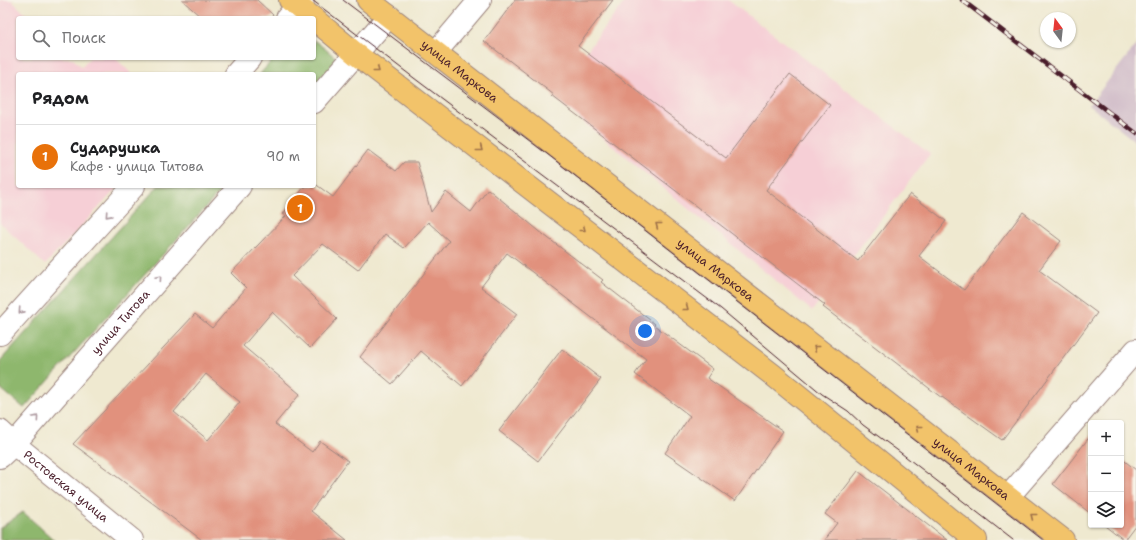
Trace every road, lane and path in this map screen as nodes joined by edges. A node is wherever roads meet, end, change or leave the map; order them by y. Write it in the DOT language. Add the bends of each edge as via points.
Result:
graph roads {
  1 [pos="368,0"];
  2 [pos="480,0"];
  3 [pos="389,16"];
  4 [pos="316,22"];
  5 [pos="436,52"];
  6 [pos="356,54"];
  7 [pos="248,60"];
  8 [pos="238,72"];
  9 [pos="316,100"];
  10 [pos="132,188"];
  11 [pos="238,188"];
  12 [pos="0,334"];
  13 [pos="1136,350"];
  14 [pos="5,444"];
  15 [pos="1008,497"];
  16 [pos="132,540"];
  17 [pos="976,540"];
  18 [pos="1064,540"];
  1 -- 3 [label="main road, улица Маркова"];
  2 -- 5 [label="street"];
  3 -- 5 [label="main road, улица Маркова"];
  3 -- 6 [label="street"];
  4 -- 6 [label="main road"];
  15 -- 5 [label="main road, улица Маркова, one-way"];
  6 -- 9 [label="street"];
  6 -- 17 [label="main road, one-way" via="766,370"];
  7 -- 8 [label="street"];
  10 -- 12 [label="street, one-way"];
  14 -- 11 [label="street, улица Титова, one-way"];
  13 -- 15 [label="street"];
  14 -- 16 [label="street, Ростовская улица"];
  18 -- 15 [label="main road, улица Маркова, one-way"];
}
